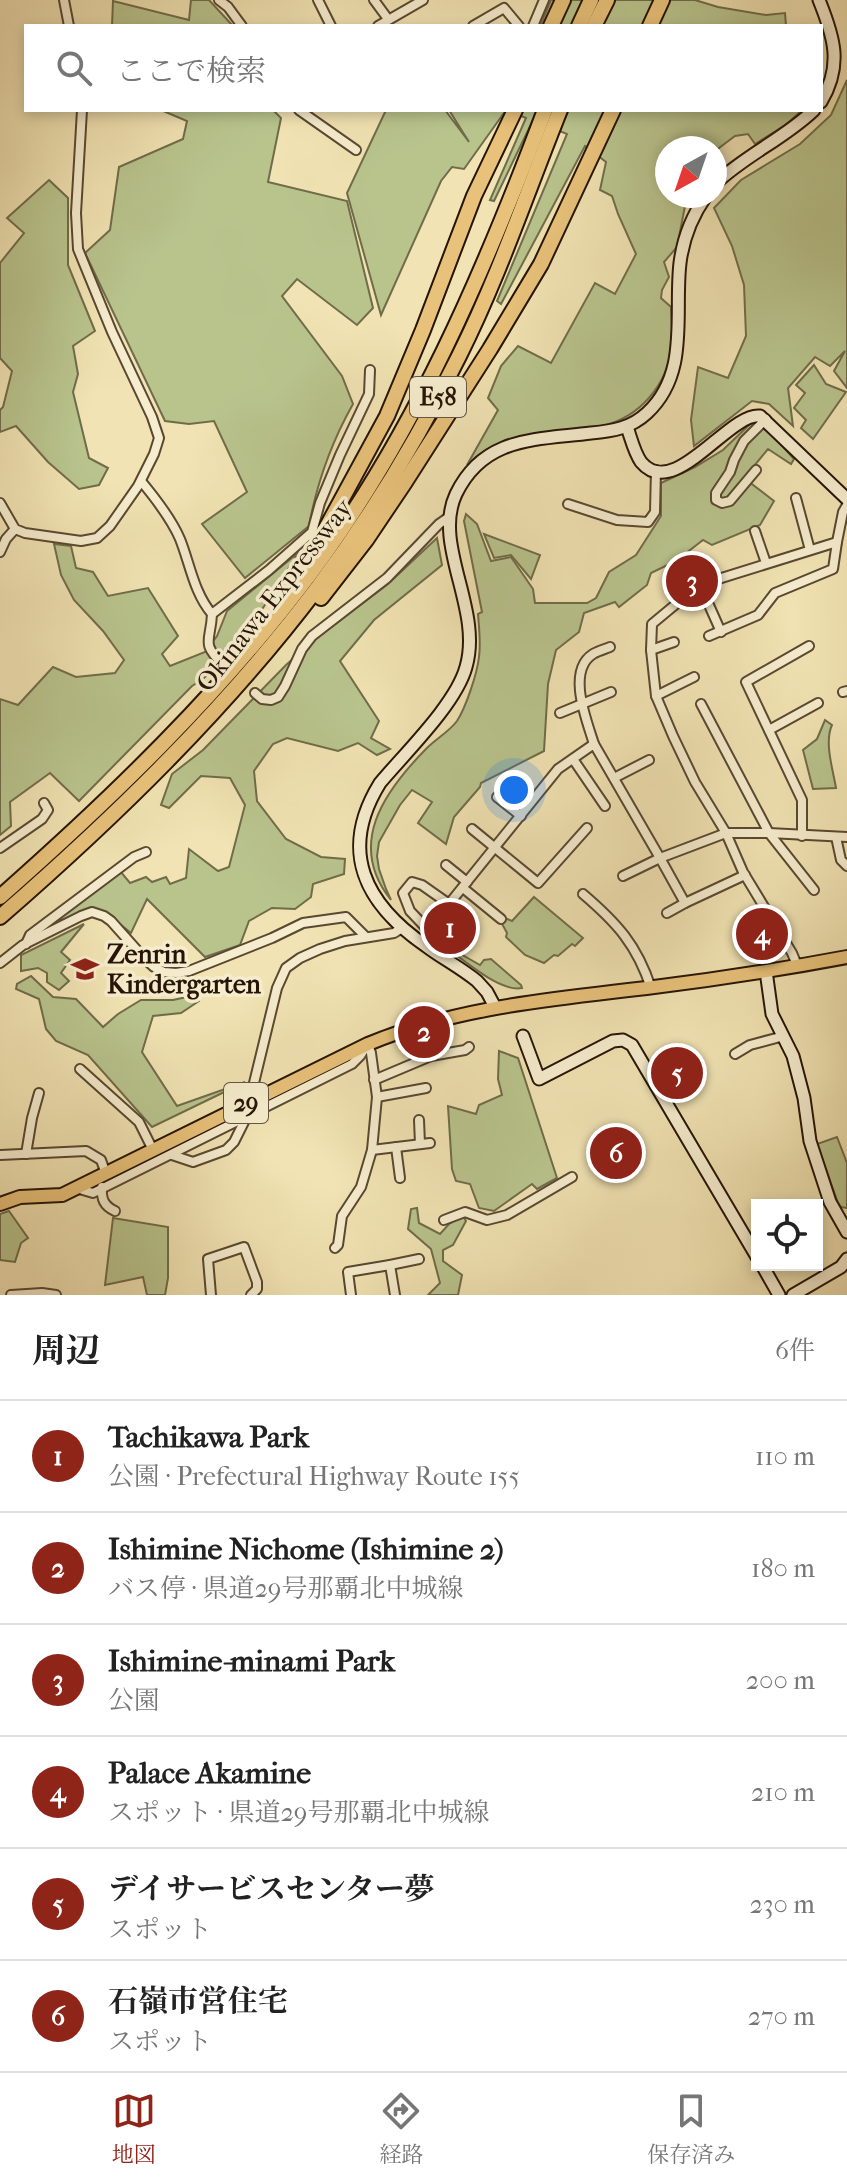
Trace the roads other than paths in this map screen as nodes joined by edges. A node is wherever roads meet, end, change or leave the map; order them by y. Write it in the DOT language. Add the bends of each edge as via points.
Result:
graph roads {
  1 [pos="64,0"];
  2 [pos="219,0"];
  3 [pos="318,0"];
  4 [pos="374,0"];
  5 [pos="423,0"];
  6 [pos="544,0"];
  7 [pos="563,0"];
  8 [pos="591,0"];
  9 [pos="607,0"];
  10 [pos="662,0"];
  11 [pos="819,0"];
  12 [pos="388,19"];
  13 [pos="69,24"];
  14 [pos="241,24"];
  15 [pos="329,24"];
  16 [pos="381,24"];
  17 [pos="476,24"];
  18 [pos="517,24"];
  19 [pos="534,24"];
  20 [pos="552,24"];
  21 [pos="580,24"];
  22 [pos="595,24"];
  23 [pos="651,24"];
  24 [pos="823,98"];
  25 [pos="82,112"];
  26 [pos="612,112"];
  27 [pos="812,112"];
  28 [pos="513,113"];
  29 [pos="310,114"];
  30 [pos="551,115"];
  31 [pos="356,150"];
  32 [pos="727,174"];
  33 [pos="699,208"];
  34 [pos="370,370"];
  35 [pos="766,419"];
  36 [pos="627,427"];
  37 [pos="656,470"];
  38 [pos="756,470"];
  39 [pos="141,481"];
  40 [pos="796,498"];
  41 [pos="847,499"];
  42 [pos="0,503"];
  43 [pos="568,504"];
  44 [pos="847,505"];
  45 [pos="449,517"];
  46 [pos="15,529"];
  47 [pos="755,531"];
  48 [pos="837,542"];
  49 [pos="810,550"];
  50 [pos="0,552"];
  51 [pos="707,563"];
  52 [pos="766,563"];
  53 [pos="713,580"];
  54 [pos="709,605"];
  55 [pos="212,614"];
  56 [pos="266,628"];
  57 [pos="721,632"];
  58 [pos="709,636"];
  59 [pos="674,642"];
  60 [pos="272,645"];
  61 [pos="809,646"];
  62 [pos="610,647"];
  63 [pos="651,650"];
  64 [pos="223,664"];
  65 [pos="694,677"];
  66 [pos="611,692"];
  67 [pos="255,693"];
  68 [pos="656,696"];
  69 [pos="818,703"];
  70 [pos="582,704"];
  71 [pos="701,704"];
  72 [pos="560,713"];
  73 [pos="769,730"];
  74 [pos="594,744"];
  75 [pos="573,759"];
  76 [pos="649,760"];
  77 [pos="614,778"];
  78 [pos="497,797"];
  79 [pos="44,803"];
  80 [pos="605,806"];
  81 [pos="521,816"];
  82 [pos="587,828"];
  83 [pos="472,829"];
  84 [pos="726,833"];
  85 [pos="769,833"];
  86 [pos="802,836"];
  87 [pos="836,837"];
  88 [pos="847,837"];
  89 [pos="0,848"];
  90 [pos="496,848"];
  91 [pos="146,852"];
  92 [pos="660,858"];
  93 [pos="446,865"];
  94 [pos="847,866"];
  95 [pos="745,875"];
  96 [pos="623,876"];
  97 [pos="465,885"];
  98 [pos="814,890"];
  99 [pos="583,894"];
  100 [pos="0,897"];
  101 [pos="685,903"];
  102 [pos="667,913"];
  103 [pos="0,917"];
  104 [pos="501,919"];
  105 [pos="402,928"];
  106 [pos="366,937"];
  107 [pos="26,944"];
  108 [pos="424,945"];
  109 [pos="847,957"];
  110 [pos="0,963"];
  111 [pos="797,965"];
  112 [pos="766,971"];
  113 [pos="651,988"];
  114 [pos="495,1007"];
  115 [pos="523,1036"];
  116 [pos="784,1036"];
  117 [pos="368,1044"];
  118 [pos="469,1047"];
  119 [pos="735,1054"];
  120 [pos="80,1069"];
  121 [pos="374,1080"];
  122 [pos="426,1088"];
  123 [pos="39,1093"];
  124 [pos="377,1097"];
  125 [pos="253,1100"];
  126 [pos="245,1119"];
  127 [pos="419,1120"];
  128 [pos="396,1147"];
  129 [pos="153,1150"];
  130 [pos="372,1150"];
  131 [pos="26,1154"];
  132 [pos="0,1155"];
  133 [pos="172,1155"];
  134 [pos="107,1173"];
  135 [pos="572,1177"];
  136 [pos="400,1178"];
  137 [pos="76,1188"];
  138 [pos="102,1189"];
  139 [pos="0,1204"];
  140 [pos="115,1211"];
  141 [pos="444,1220"];
  142 [pos="845,1225"];
  143 [pos="751,1247"];
  144 [pos="335,1248"];
  145 [pos="419,1259"];
  146 [pos="847,1259"];
  147 [pos="390,1265"];
  148 [pos="765,1271"];
  149 [pos="21,1294"];
  150 [pos="11,1295"];
  151 [pos="56,1295"];
  152 [pos="211,1295"];
  153 [pos="251,1295"];
  154 [pos="351,1295"];
  155 [pos="395,1295"];
  156 [pos="779,1295"];
  157 [pos="793,1295"];
  1 -- 13 [label="street"];
  2 -- 14 [label="street"];
  3 -- 15 [label="street"];
  4 -- 12 [label="street"];
  5 -- 12 [label="street"];
  6 -- 19 [label="street"];
  7 -- 20 [label="highway"];
  8 -- 21 [label="highway"];
  9 -- 22 [label="highway"];
  10 -- 23 [label="highway"];
  11 -- 24 [label="main road" via="835,54"];
  12 -- 16 [label="street"];
  17 -- 18 [label="street" via="504,8"];
  25 -- 39 [label="street" via="78,249 159,433"];
  26 -- 60 [label="highway" via="541,264 477,370 366,540 323,595"];
  27 -- 32 [label="main road"];
  28 -- 56 [label="highway" via="373,443"];
  29 -- 31 [label="street"];
  30 -- 56 [label="highway, Okinawa Expressway / E58" via="444,351 398,438 338,535"];
  30 -- 60 [label="highway, Okinawa Expressway / E58" via="495,276 461,353 404,458 344,551"];
  33 -- 36 [label="main road" via="680,262 677,352 670,379 651,409"];
  34 -- 55 [label="street" via="369,394 312,532"];
  35 -- 37 [label="main road" via="749,416 683,465"];
  35 -- 38 [label="street" via="744,441 716,500 730,501"];
  35 -- 41 [label="main road"];
  36 -- 37 [label="main road" via="640,460"];
  36 -- 45 [label="main road" via="501,447 466,478"];
  37 -- 43 [label="street" via="655,512 648,522 617,520"];
  39 -- 46 [label="street" via="97,538 54,539"];
  39 -- 55 [label="street" via="174,527"];
  40 -- 49 [label="street"];
  42 -- 46 [label="street"];
  44 -- 48 [label="street"];
  45 -- 67 [label="street" via="387,578 312,636 278,697 262,699"];
  45 -- 105 [label="main road" via="470,625 467,666 449,700 380,783 365,811 359,839 368,887"];
  46 -- 50 [label="street"];
  47 -- 52 [label="street"];
  48 -- 49 [label="street"];
  48 -- 57 [label="street" via="833,569 775,593 758,615"];
  49 -- 52 [label="street"];
  51 -- 53 [label="street"];
  52 -- 53 [label="street"];
  53 -- 63 [label="street" via="699,585 652,624"];
  54 -- 57 [label="street"];
  55 -- 64 [label="street" via="209,652"];
  56 -- 100 [label="highway, Okinawa Expressway / E58" via="124,783"];
  57 -- 58 [label="street"];
  59 -- 63 [label="street"];
  60 -- 103 [label="highway, Okinawa Expressway / E58" via="168,760"];
  61 -- 73 [label="street" via="746,682"];
  62 -- 70 [label="street" via="590,655 584,664 579,683"];
  63 -- 68 [label="street"];
  65 -- 68 [label="street"];
  66 -- 70 [label="street"];
  68 -- 84 [label="street" via="695,782"];
  69 -- 73 [label="street"];
  70 -- 72 [label="street"];
  70 -- 74 [label="street"];
  71 -- 85 [label="street"];
  73 -- 86 [label="street" via="802,800"];
  74 -- 75 [label="street"];
  74 -- 77 [label="street"];
  75 -- 80 [label="street"];
  75 -- 81 [label="street" via="558,769"];
  76 -- 77 [label="street"];
  77 -- 92 [label="street"];
  78 -- 81 [label="street"];
  79 -- 89 [label="street" via="48,810 42,819"];
  81 -- 90 [label="street"];
  82 -- 90 [label="street" via="538,883"];
  83 -- 90 [label="street"];
  84 -- 85 [label="street"];
  84 -- 92 [label="street"];
  84 -- 95 [label="street"];
  85 -- 86 [label="street"];
  85 -- 98 [label="street"];
  86 -- 87 [label="street"];
  87 -- 88 [label="street"];
  87 -- 94 [label="street"];
  90 -- 97 [label="street"];
  91 -- 107 [label="street" via="30,935"];
  92 -- 96 [label="street"];
  92 -- 101 [label="street"];
  93 -- 97 [label="street"];
  95 -- 101 [label="street"];
  95 -- 111 [label="street"];
  97 -- 104 [label="street"];
  97 -- 108 [label="street" via="449,904 412,882 403,893 410,911 431,933"];
  99 -- 113 [label="street" via="636,949"];
  101 -- 102 [label="street"];
  105 -- 106 [label="street"];
  105 -- 108 [label="main road"];
  106 -- 107 [label="street" via="346,917 313,921 176,973 154,967 111,921 92,912"];
  106 -- 125 [label="street" via="320,949 286,968"];
  107 -- 110 [label="street"];
  108 -- 114 [label="main road" via="471,977"];
  109 -- 111 [label="main road, 29"];
  111 -- 112 [label="main road, 29"];
  112 -- 113 [label="main road, 29"];
  112 -- 116 [label="main road" via="772,1014"];
  113 -- 114 [label="main road, 29"];
  114 -- 117 [label="main road, 29"];
  115 -- 143 [label="main road" via="539,1079 613,1041 632,1045"];
  116 -- 119 [label="street"];
  116 -- 142 [label="main road" via="804,1098 810,1141 830,1202"];
  117 -- 121 [label="street"];
  117 -- 125 [label="main road, 29"];
  117 -- 126 [label="street" via="352,1064"];
  118 -- 121 [label="street"];
  120 -- 129 [label="street" via="139,1122"];
  121 -- 124 [label="street"];
  122 -- 124 [label="street"];
  123 -- 131 [label="street"];
  124 -- 130 [label="street"];
  125 -- 129 [label="main road, 29"];
  126 -- 133 [label="street"];
  126 -- 133 [label="street" via="226,1150 193,1162"];
  127 -- 128 [label="street" via="425,1144"];
  128 -- 130 [label="street"];
  128 -- 136 [label="street"];
  129 -- 134 [label="main road, 29"];
  130 -- 144 [label="street" via="361,1187 342,1216"];
  131 -- 132 [label="street"];
  131 -- 134 [label="street" via="86,1151 101,1160"];
  133 -- 138 [label="street"];
  134 -- 137 [label="main road, 29"];
  134 -- 138 [label="street"];
  135 -- 141 [label="street" via="507,1215 487,1220 465,1212"];
  137 -- 138 [label="street" via="93,1193"];
  137 -- 139 [label="main road, 29"];
  138 -- 140 [label="street" via="102,1199"];
  145 -- 147 [label="street"];
  146 -- 157 [label="main road"];
  147 -- 154 [label="street" via="348,1272"];
  147 -- 155 [label="street"];
  148 -- 156 [label="main road"];
  149 -- 150 [label="street"];
  149 -- 151 [label="street"];
  152 -- 153 [label="street" via="208,1259 244,1247 257,1282"];
}
